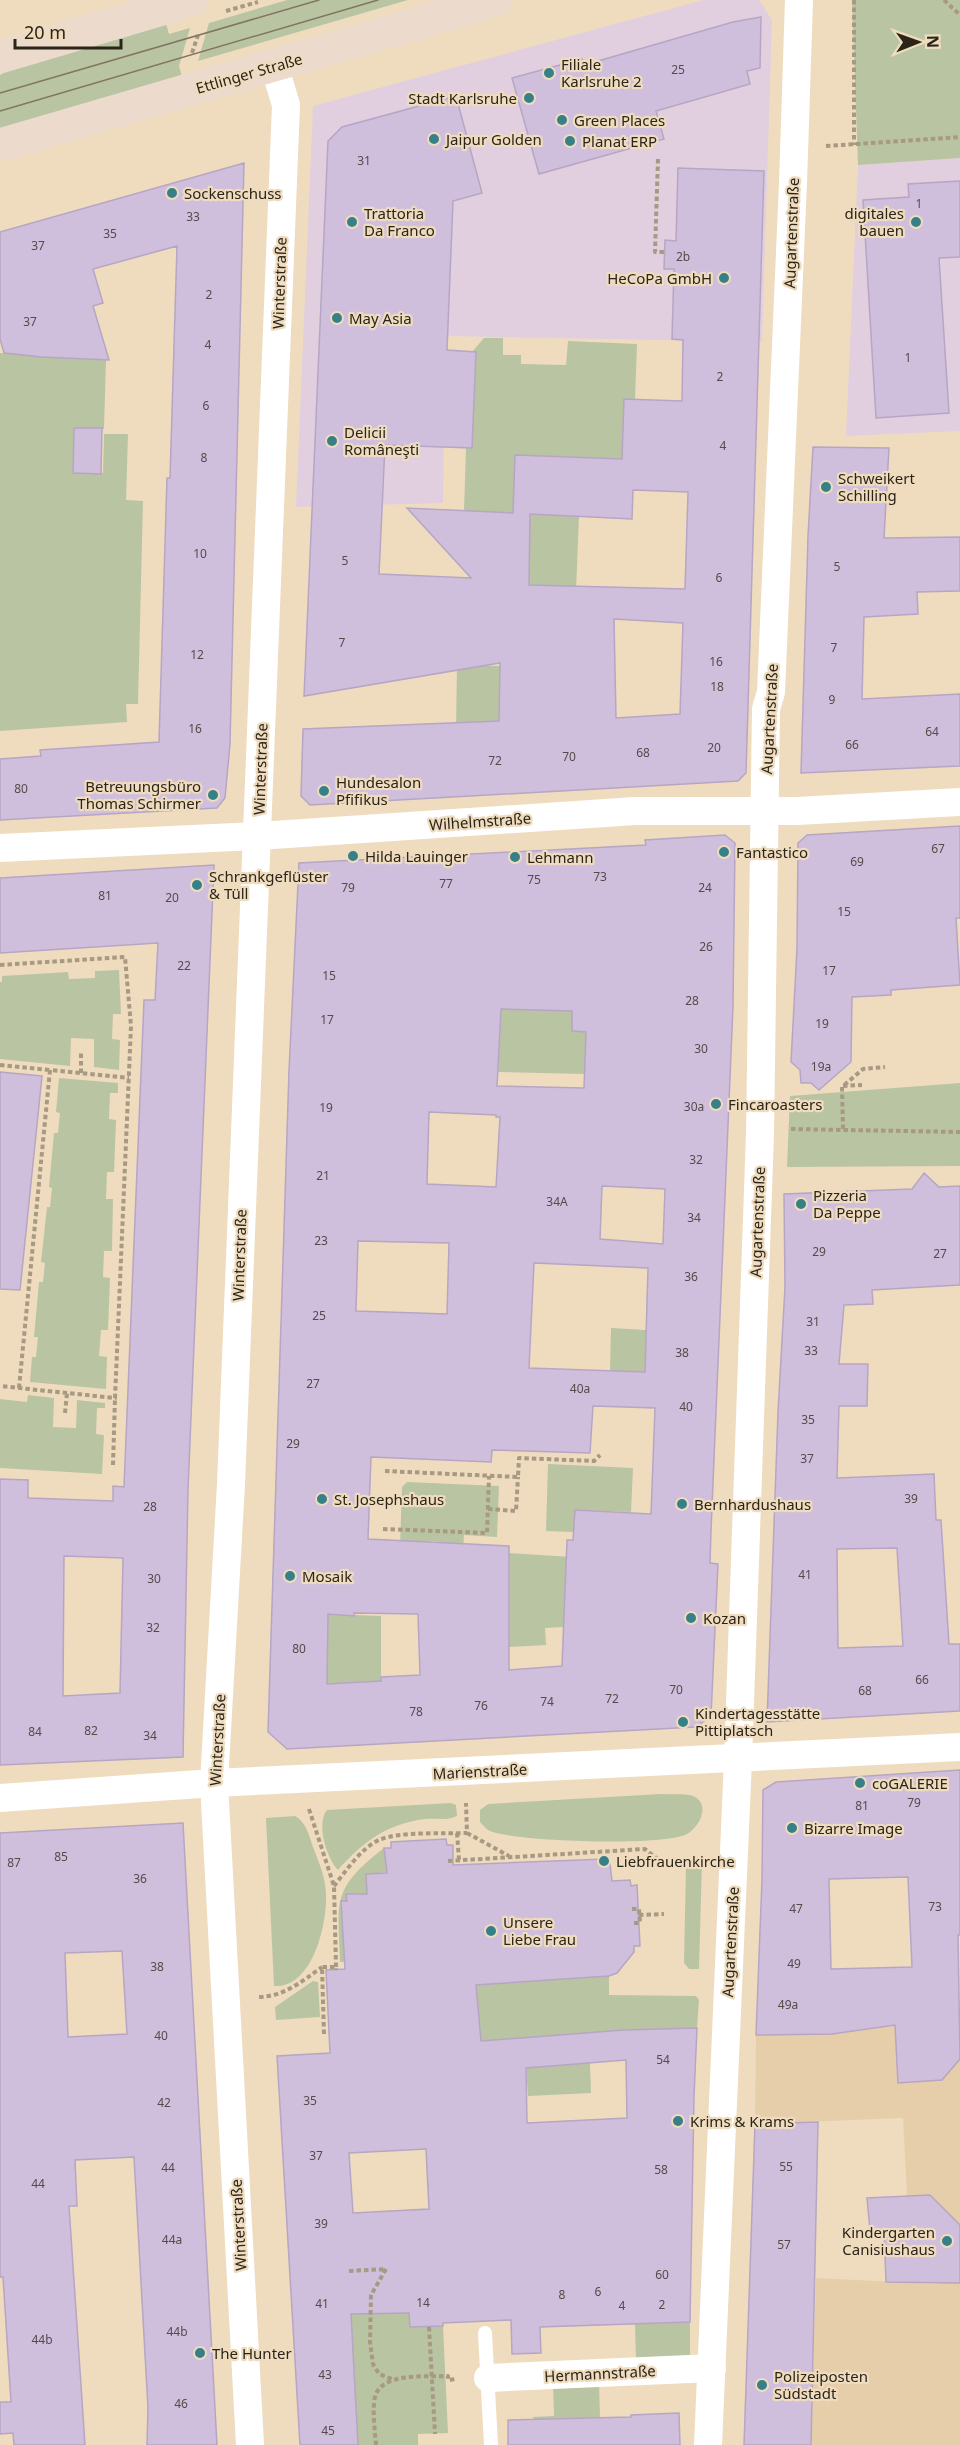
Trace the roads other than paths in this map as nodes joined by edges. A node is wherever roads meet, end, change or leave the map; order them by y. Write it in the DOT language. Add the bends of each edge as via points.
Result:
graph roads {
  1 [pos="497,0"];
  2 [pos="799,0"];
  3 [pos="206,7"];
  4 [pos="0,57"];
  5 [pos="274,65"];
  6 [pos="0,145"];
  7 [pos="960,802"];
  8 [pos="765,812"];
  9 [pos="258,836"];
  10 [pos="0,848"];
  11 [pos="960,1747"];
  12 [pos="738,1760"];
  13 [pos="214,1784"];
  14 [pos="0,1798"];
  15 [pos="484,2332"];
  16 [pos="712,2368"];
  17 [pos="488,2378"];
  18 [pos="250,2445"];
  19 [pos="490,2445"];
  20 [pos="708,2445"];
  1 -- 5 [label="main road, Ettlinger Straße"];
  2 -- 8 [label="street, Augartenstraße" via="771,692 766,709"];
  3 -- 4 [label="main road"];
  5 -- 6 [label="main road, Ettlinger Straße"];
  5 -- 9 [label="street, Winterstraße" via="286,105"];
  7 -- 8 [label="street, Wilhelmstraße"];
  8 -- 9 [label="street, Wilhelmstraße" via="635,811"];
  8 -- 12 [label="street, Augartenstraße" via="760,1128"];
  9 -- 10 [label="street, Wilhelmstraße"];
  9 -- 13 [label="street, Winterstraße" via="231,1484"];
  11 -- 12 [label="street, Marienstraße"];
  12 -- 13 [label="street, Marienstraße"];
  12 -- 16 [label="street, Augartenstraße"];
  13 -- 14 [label="street, Marienstraße"];
  13 -- 18 [label="street, Winterstraße"];
  15 -- 17 [label="lane"];
  16 -- 17 [label="street, Hermannstraße"];
  16 -- 20 [label="street, Augartenstraße"];
  17 -- 19 [label="lane"];
}
